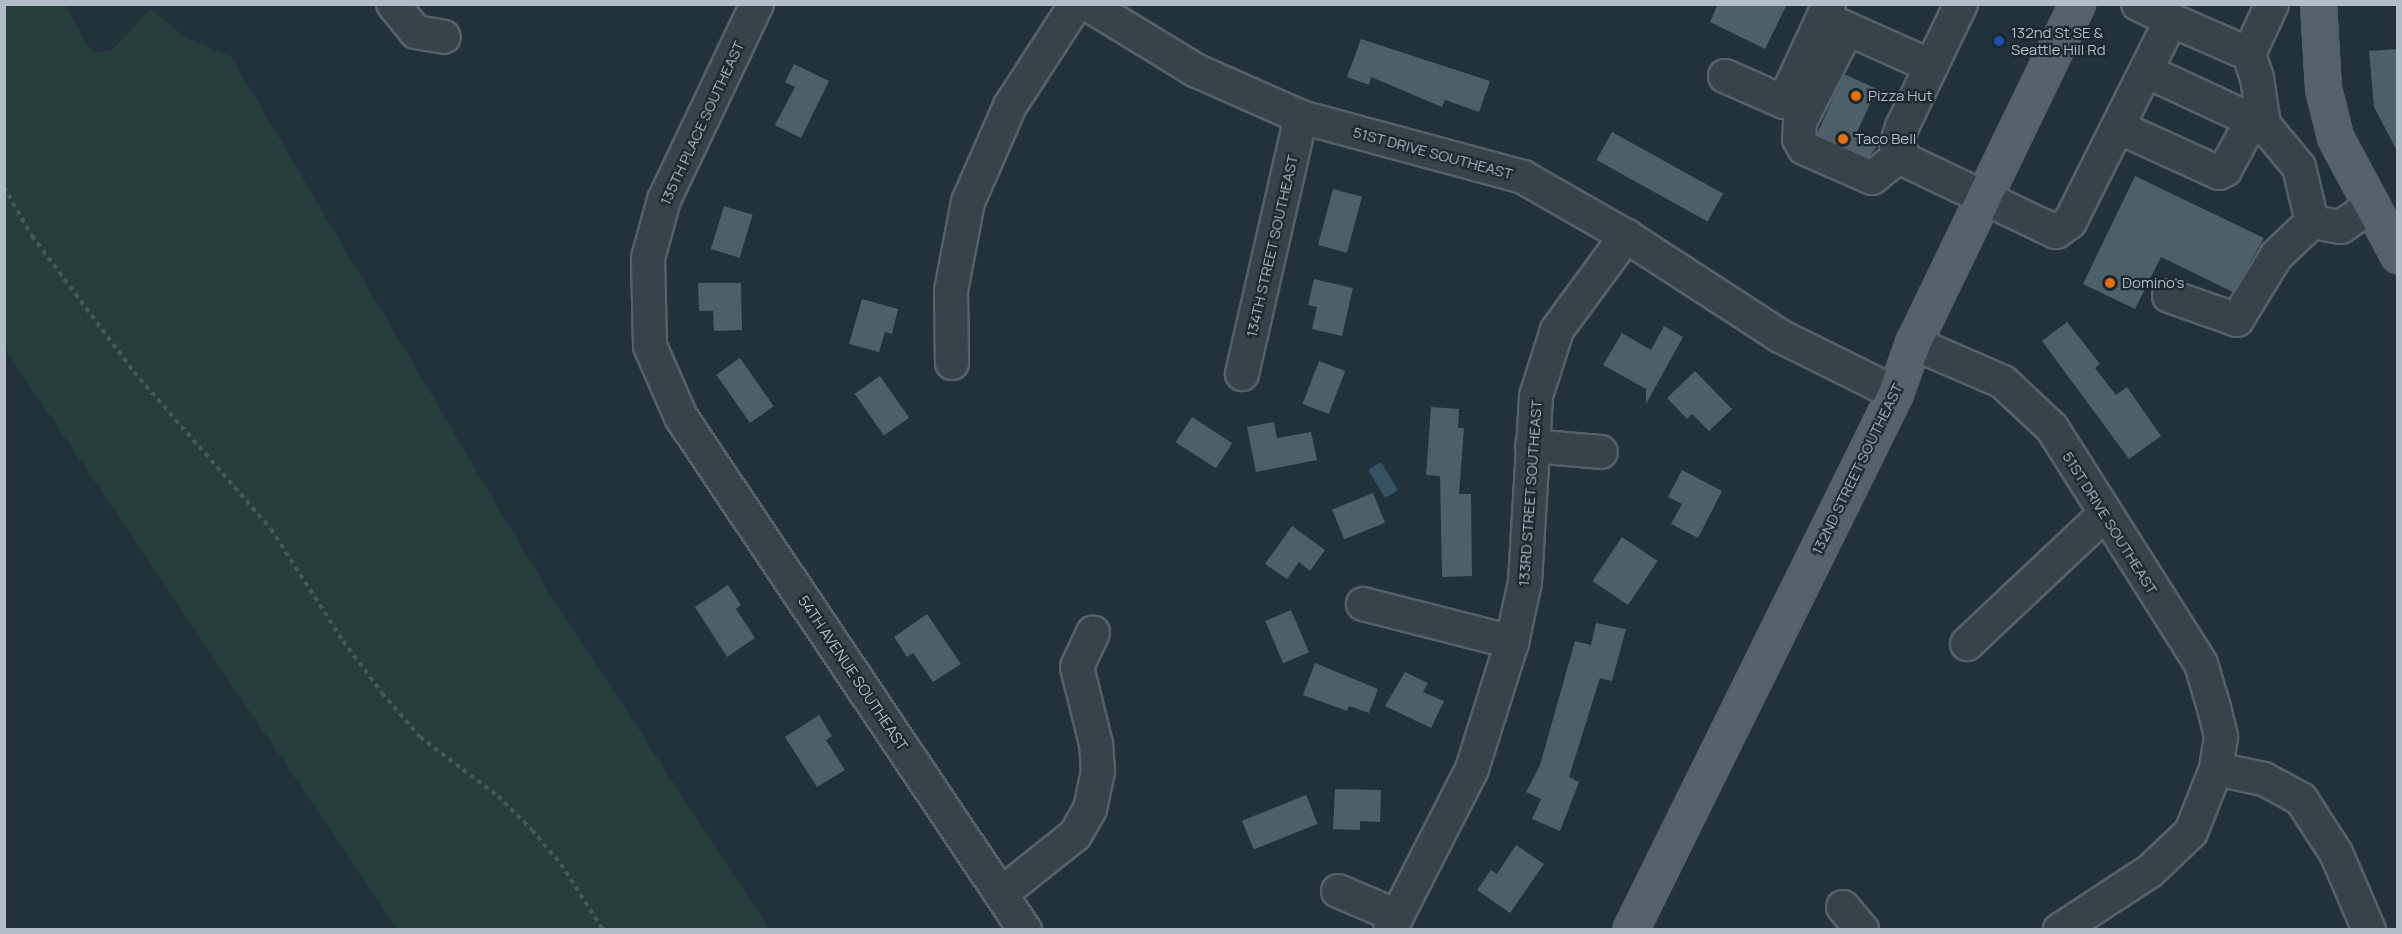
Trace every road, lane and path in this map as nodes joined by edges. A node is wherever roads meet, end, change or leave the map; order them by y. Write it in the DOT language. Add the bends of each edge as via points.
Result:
graph roads {
  1 [pos="393,4"];
  2 [pos="757,4"];
  3 [pos="1076,4"];
  4 [pos="1087,4"];
  5 [pos="1961,4"];
  6 [pos="2077,4"];
  7 [pos="2272,4"];
  8 [pos="2318,4"];
  9 [pos="2153,9"];
  10 [pos="1833,17"];
  11 [pos="444,37"];
  12 [pos="2249,54"];
  13 [pos="1932,66"];
  14 [pos="2146,71"];
  15 [pos="1725,76"];
  16 [pos="1301,117"];
  17 [pos="2257,124"];
  18 [pos="2118,127"];
  19 [pos="1902,154"];
  20 [pos="4,187"];
  21 [pos="1983,197"];
  22 [pos="2371,206"];
  23 [pos="2312,222"];
  24 [pos="1626,236"];
  25 [pos="2397,255"];
  26 [pos="2169,296"];
  27 [pos="1913,343"];
  28 [pos="952,363"];
  29 [pos="1242,374"];
  30 [pos="1895,393"];
  31 [pos="681,417"];
  32 [pos="1532,446"];
  33 [pos="1601,452"];
  34 [pos="2104,515"];
  35 [pos="1363,604"];
  36 [pos="1093,632"];
  37 [pos="1512,642"];
  38 [pos="1967,644"];
  39 [pos="2216,770"];
  40 [pos="1338,891"];
  41 [pos="1001,894"];
  42 [pos="1394,923"];
  43 [pos="603,930"];
  44 [pos="1025,930"];
  45 [pos="1630,930"];
  46 [pos="2060,930"];
  47 [pos="2369,930"];
  1 -- 11 [label="street" via="416,32"];
  2 -- 31 [label="street, 135TH PLACE SOUTHEAST" via="664,200 648,258 650,346"];
  3 -- 28 [label="street" via="1010,106 968,202 951,291"];
  4 -- 16 [label="street, 51ST DRIVE SOUTHEAST" via="1195,70"];
  5 -- 13 [label="street"];
  6 -- 21 [label="main road, 132ND STREET SOUTHEAST"];
  7 -- 12 [label="street"];
  8 -- 22 [label="main road" via="2323,88 2335,137"];
  9 -- 12 [label="street"];
  9 -- 14 [label="street"];
  10 -- 13 [label="street"];
  10 -- 15 [label="street" via="1784,102"];
  10 -- 19 [label="street" via="1800,122 1799,139 1804,148 1872,178"];
  12 -- 17 [label="street" via="2258,78"];
  13 -- 19 [label="street" via="1902,127 1896,145"];
  14 -- 17 [label="street"];
  14 -- 18 [label="street"];
  16 -- 24 [label="street, 51ST DRIVE SOUTHEAST" via="1523,177"];
  16 -- 29 [label="street, 134TH STREET SOUTHEAST"];
  17 -- 18 [label="street" via="2219,173"];
  17 -- 23 [label="street" via="2299,167"];
  18 -- 21 [label="street" via="2070,222 2055,232"];
  19 -- 21 [label="street" via="1907,161"];
  20 -- 43 [label="path" via="33,236 134,372 271,529 343,641 382,693 420,737 498,796 532,830 561,864"];
  21 -- 27 [label="main road, 132ND STREET SOUTHEAST"];
  22 -- 23 [label="street" via="2341,227"];
  22 -- 25 [label="main road"];
  23 -- 26 [label="street" via="2276,256 2237,320"];
  24 -- 30 [label="street, 51ST DRIVE SOUTHEAST" via="1780,336"];
  24 -- 32 [label="street, 133RD STREET SOUTHEAST" via="1557,330 1536,396"];
  27 -- 30 [label="main road, 132ND STREET SOUTHEAST"];
  27 -- 34 [label="street, 51ST DRIVE SOUTHEAST" via="2003,382 2052,428"];
  30 -- 45 [label="main road, 132ND STREET SOUTHEAST"];
  31 -- 41 [label="street, 54TH AVENUE SOUTHEAST"];
  32 -- 33 [label="street"];
  32 -- 37 [label="street, 133RD STREET SOUTHEAST" via="1525,582"];
  34 -- 38 [label="street"];
  34 -- 39 [label="street, 51ST DRIVE SOUTHEAST" via="2200,664 2221,737"];
  35 -- 37 [label="street"];
  36 -- 41 [label="street" via="1077,667 1096,744 1098,771 1090,808 1075,835"];
  37 -- 42 [label="street, 133RD STREET SOUTHEAST" via="1472,769"];
  39 -- 46 [label="street, 51ST DRIVE SOUTHEAST" via="2191,832 2150,871"];
  39 -- 47 [label="street" via="2264,779 2301,798 2336,853"];
  40 -- 42 [label="street"];
  41 -- 44 [label="street, 54TH AVENUE SOUTHEAST"];
}
